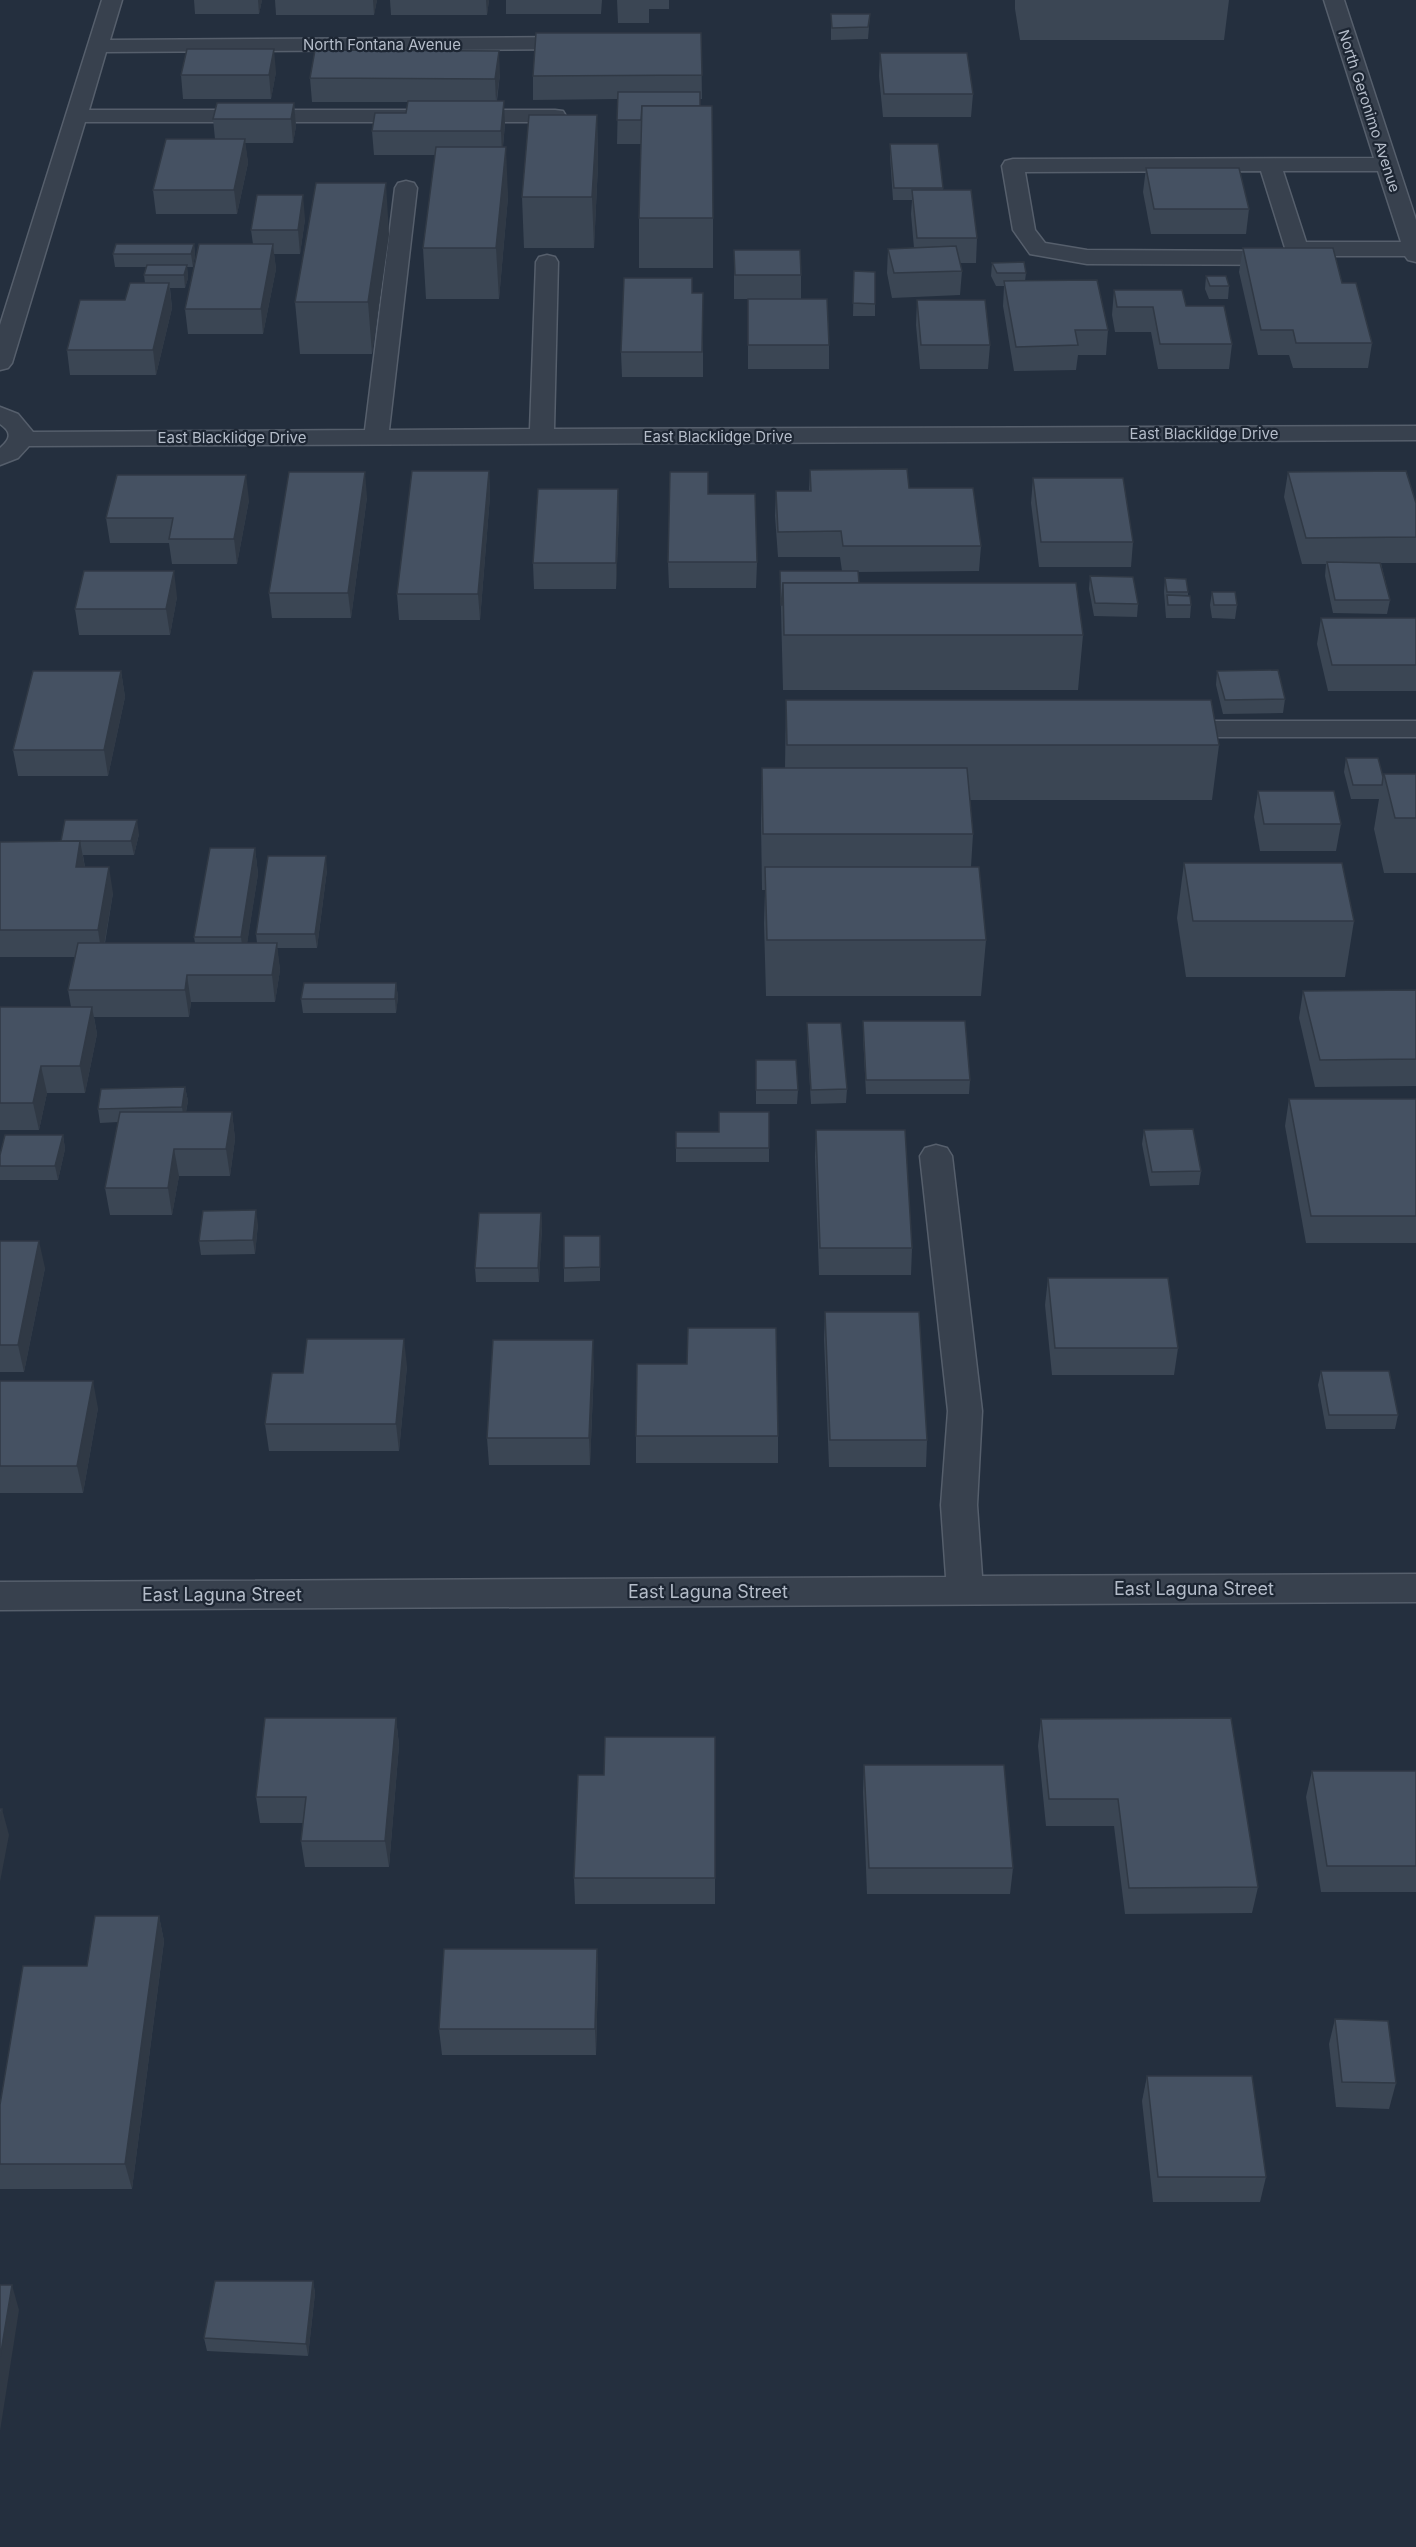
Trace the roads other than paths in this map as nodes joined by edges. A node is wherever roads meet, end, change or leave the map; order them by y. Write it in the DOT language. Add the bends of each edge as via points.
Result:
graph roads {
  1 [pos="112,0"];
  2 [pos="1334,0"];
  3 [pos="596,43"];
  4 [pos="98,46"];
  5 [pos="76,116"];
  6 [pos="555,116"];
  7 [pos="1387,164"];
  8 [pos="1270,165"];
  9 [pos="406,188"];
  10 [pos="1296,249"];
  11 [pos="1415,252"];
  12 [pos="547,262"];
  13 [pos="0,363"];
  14 [pos="0,414"];
  15 [pos="1416,433"];
  16 [pos="542,437"];
  17 [pos="375,438"];
  18 [pos="21,439"];
  19 [pos="0,458"];
  20 [pos="1148,729"];
  21 [pos="1416,729"];
  22 [pos="936,1156"];
  23 [pos="1416,1588"];
  24 [pos="965,1591"];
  25 [pos="0,1596"];
  1 -- 4 [label="street"];
  2 -- 7 [label="street, North Geronimo Avenue"];
  3 -- 4 [label="street, North Fontana Avenue"];
  4 -- 5 [label="street"];
  5 -- 6 [label="street"];
  5 -- 13 [label="street"];
  7 -- 8 [label="street"];
  7 -- 11 [label="street, North Geronimo Avenue"];
  8 -- 10 [label="street"];
  8 -- 10 [label="street" via="1013,166 1024,230 1038,249 1087,257 1300,258"];
  9 -- 17 [label="street"];
  10 -- 11 [label="street"];
  12 -- 16 [label="street"];
  14 -- 18 [label="street" via="18,424"];
  15 -- 16 [label="street, East Blacklidge Drive"];
  16 -- 17 [label="street, East Blacklidge Drive"];
  17 -- 18 [label="street, East Blacklidge Drive"];
  18 -- 19 [label="street" via="15,449"];
  20 -- 21 [label="street"];
  22 -- 24 [label="street" via="965,1411 959,1505"];
  23 -- 24 [label="street, East Laguna Street"];
  24 -- 25 [label="street, East Laguna Street"];
}
